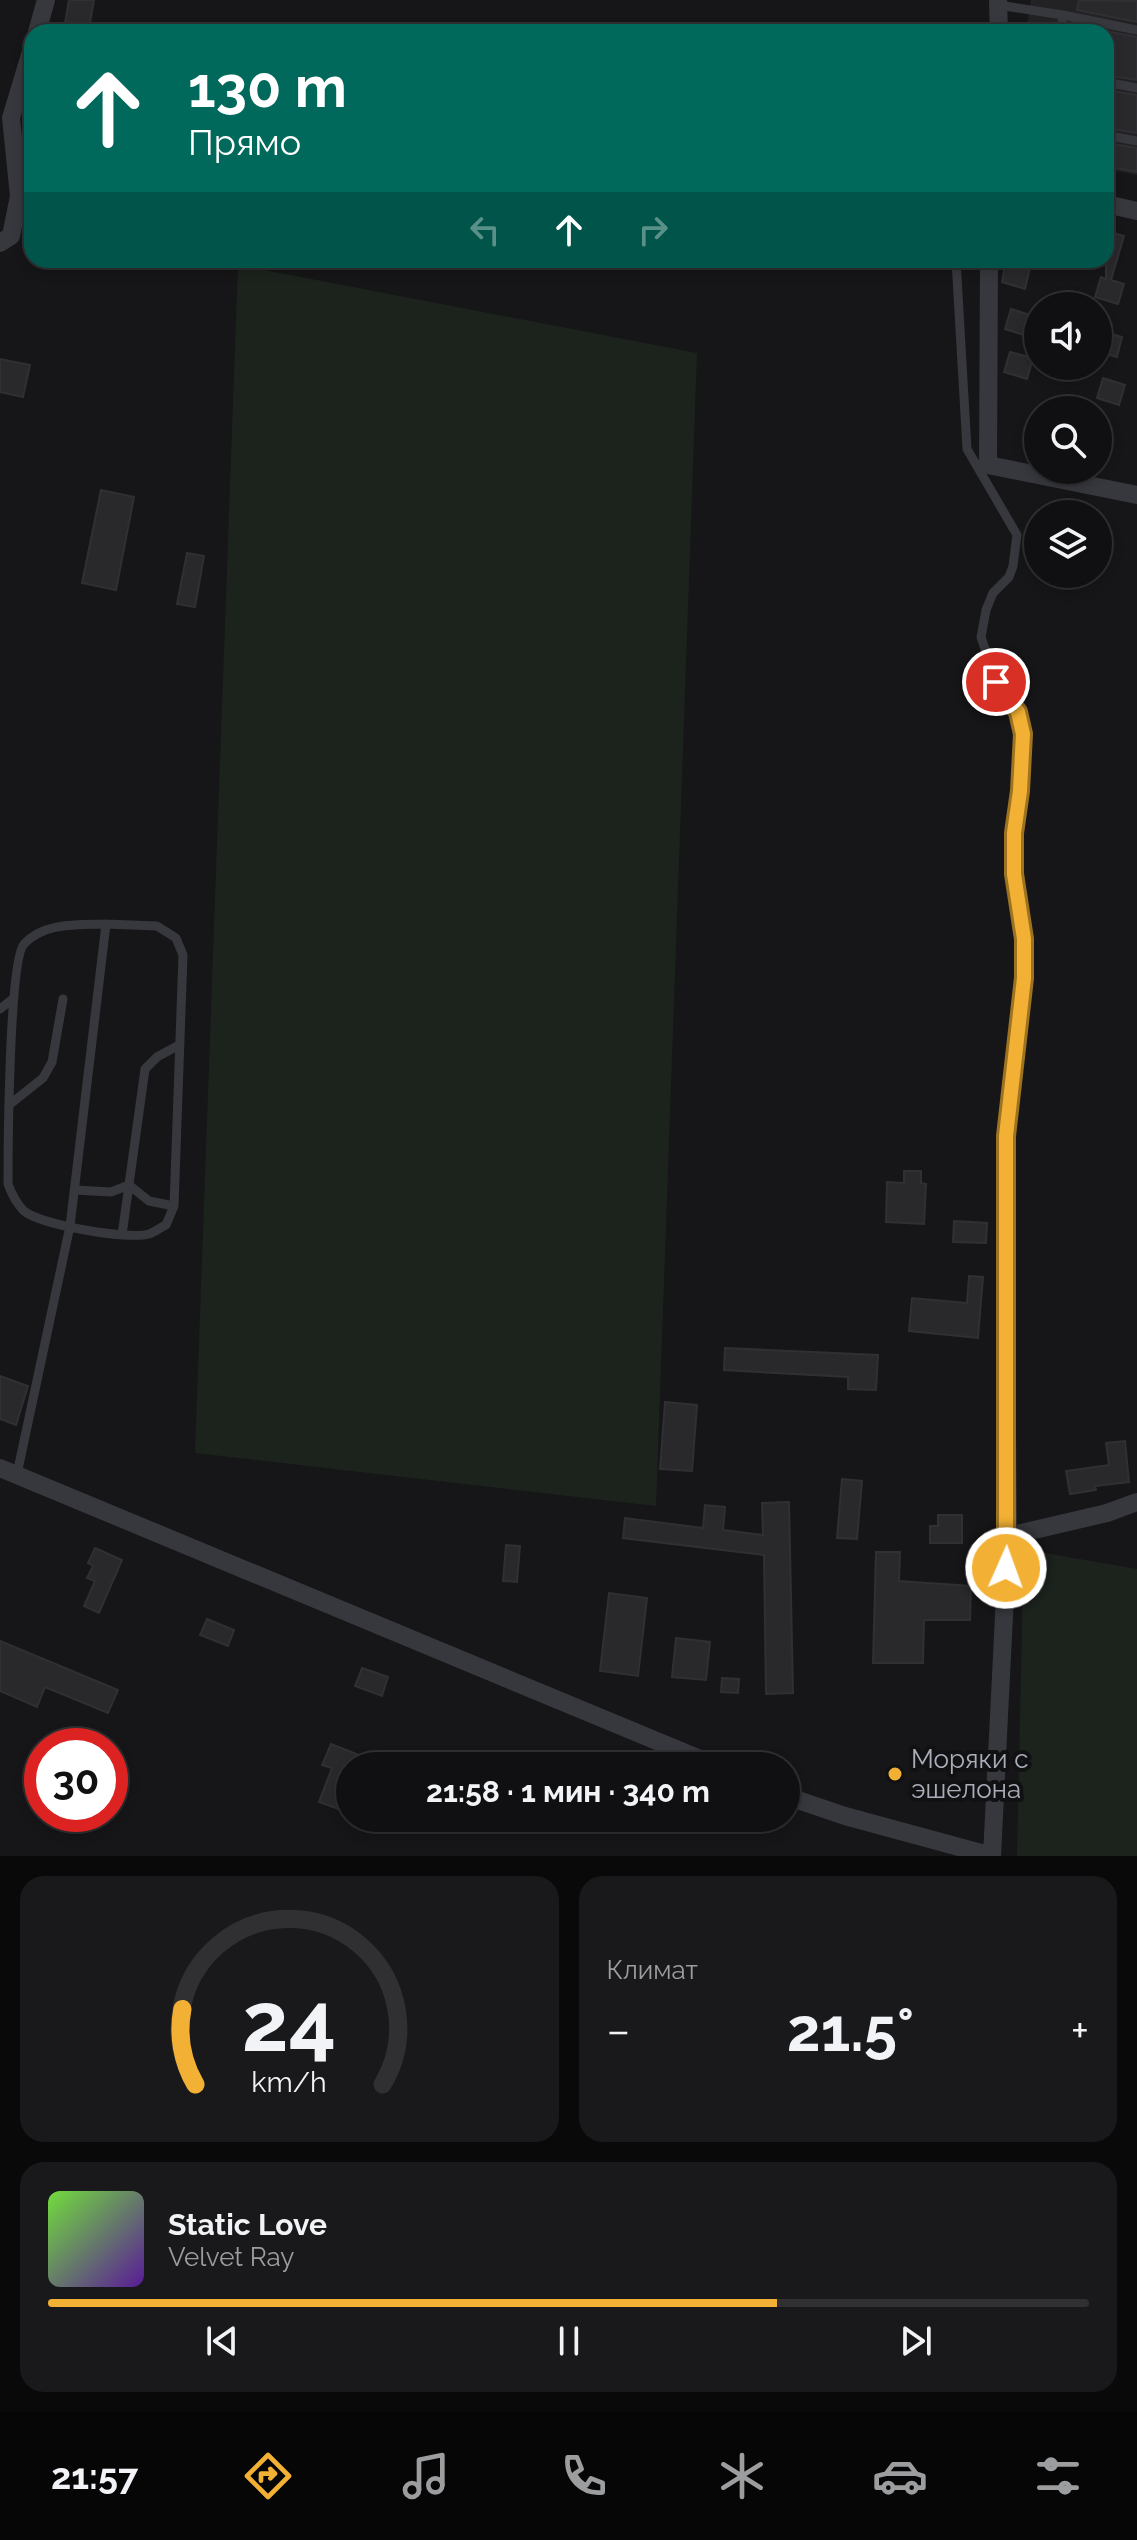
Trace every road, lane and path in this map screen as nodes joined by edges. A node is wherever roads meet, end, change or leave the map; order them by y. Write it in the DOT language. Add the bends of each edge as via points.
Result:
graph roads {
  1 [pos="46,0"];
  2 [pos="998,3"];
  3 [pos="1063,15"];
  4 [pos="39,24"];
  5 [pos="999,24"];
  6 [pos="1062,24"];
  7 [pos="1107,24"];
  8 [pos="1114,25"];
  9 [pos="1137,30"];
  10 [pos="24,75"];
  11 [pos="1114,84"];
  12 [pos="1137,88"];
  13 [pos="1114,137"];
  14 [pos="1137,141"];
  15 [pos="1114,206"];
  16 [pos="1137,211"];
  17 [pos="6,239"];
  18 [pos="956,268"];
  19 [pos="989,268"];
  20 [pos="1137,495"];
  21 [pos="106,924"];
  22 [pos="14,998"];
  23 [pos="63,999"];
  24 [pos="0,1009"];
  25 [pos="179,1045"];
  26 [pos="9,1105"];
  27 [pos="0,1140"];
  28 [pos="8,1157"];
  29 [pos="129,1185"];
  30 [pos="75,1190"];
  31 [pos="174,1206"];
  32 [pos="1005,1218"];
  33 [pos="70,1226"];
  34 [pos="122,1235"];
  35 [pos="8,1471"];
  36 [pos="1137,1502"];
  37 [pos="1008,1536"];
  38 [pos="683,1752"];
  39 [pos="800,1801"];
  40 [pos="992,1856"];
  1 -- 4 [label="street"];
  2 -- 3 [label="lane"];
  2 -- 5 [label="street"];
  3 -- 6 [label="lane"];
  3 -- 7 [label="lane"];
  8 -- 9 [label="lane"];
  10 -- 17 [label="street" via="11,118 19,196"];
  11 -- 12 [label="lane"];
  13 -- 14 [label="lane"];
  15 -- 16 [label="street"];
  18 -- 32 [label="lane" via="967,449 1017,535 1013,566 993,593 981,637 996,682 1018,712 1023,734 1014,874 1024,978 1006,1136"];
  19 -- 20 [label="street" via="988,465"];
  21 -- 22 [label="lane" via="53,927 21,947"];
  21 -- 25 [label="lane" via="157,926 176,938 183,955"];
  21 -- 30 [label="lane"];
  22 -- 24 [label="lane"];
  22 -- 26 [label="lane"];
  23 -- 26 [label="lane" via="52,1062 43,1078"];
  25 -- 29 [label="lane" via="145,1069"];
  25 -- 31 [label="lane"];
  26 -- 28 [label="lane"];
  27 -- 28 [label="lane"];
  28 -- 33 [label="lane" via="14,1200 27,1214"];
  29 -- 30 [label="lane" via="111,1192"];
  29 -- 31 [label="lane" via="149,1201"];
  29 -- 34 [label="lane"];
  30 -- 33 [label="lane"];
  31 -- 34 [label="lane" via="166,1225 149,1234"];
  32 -- 37 [label="street"];
  33 -- 34 [label="lane"];
  33 -- 35 [label="lane"];
  35 -- 38 [label="street"];
  36 -- 37 [label="street"];
  37 -- 40 [label="street"];
  39 -- 40 [label="street"];
}
